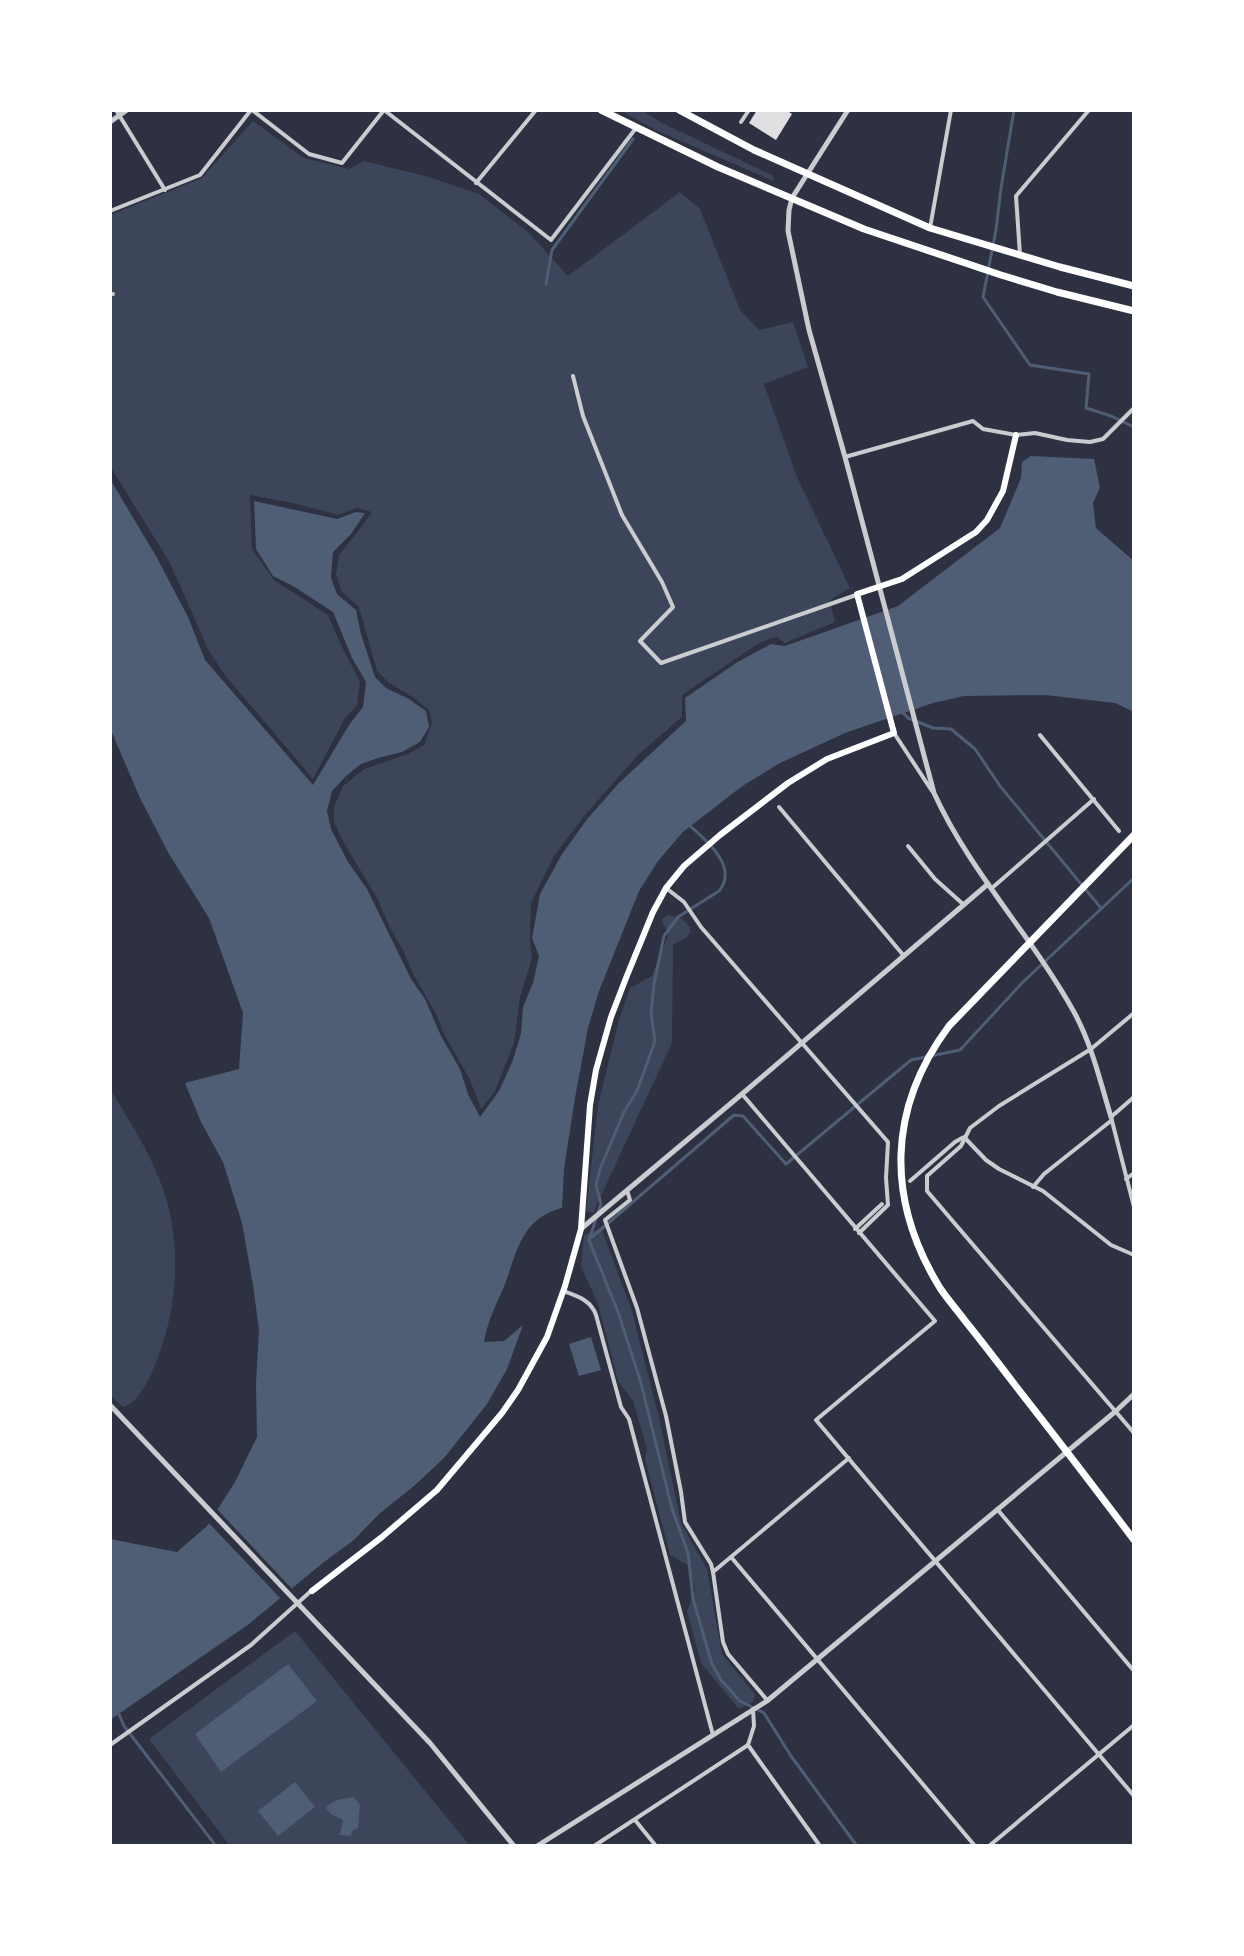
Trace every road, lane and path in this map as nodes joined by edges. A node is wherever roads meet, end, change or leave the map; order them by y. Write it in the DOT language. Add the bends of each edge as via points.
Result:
graph roads {
  1 [pos="127,110"];
  2 [pos="252,110"];
  3 [pos="384,110"];
  4 [pos="536,110"];
  5 [pos="601,110"];
  6 [pos="679,110"];
  7 [pos="749,110"];
  8 [pos="848,110"];
  9 [pos="951,110"];
  10 [pos="1089,110"];
  11 [pos="118,113"];
  12 [pos="110,122"];
  13 [pos="741,122"];
  14 [pos="636,128"];
  15 [pos="807,175"];
  16 [pos="476,183"];
  17 [pos="165,190"];
  18 [pos="792,198"];
  19 [pos="110,211"];
  20 [pos="930,228"];
  21 [pos="1020,255"];
  22 [pos="1134,286"];
  23 [pos="1134,311"];
  24 [pos="573,376"];
  25 [pos="1134,408"];
  26 [pos="1016,435"];
  27 [pos="845,457"];
  28 [pos="879,590"];
  29 [pos="857,594"];
  30 [pos="894,733"];
  31 [pos="1040,735"];
  32 [pos="934,793"];
  33 [pos="1094,799"];
  34 [pos="779,807"];
  35 [pos="1119,831"];
  36 [pos="1134,835"];
  37 [pos="908,846"];
  38 [pos="990,886"];
  39 [pos="666,888"];
  40 [pos="964,905"];
  41 [pos="1030,943"];
  42 [pos="904,956"];
  43 [pos="1134,1013"];
  44 [pos="802,1043"];
  45 [pos="1091,1049"];
  46 [pos="742,1094"];
  47 [pos="1134,1097"];
  48 [pos="1111,1118"];
  49 [pos="964,1137"];
  50 [pos="1134,1173"];
  51 [pos="1126,1179"];
  52 [pos="910,1181"];
  53 [pos="1033,1187"];
  54 [pos="627,1190"];
  55 [pos="882,1204"];
  56 [pos="1134,1207"];
  57 [pos="581,1229"];
  58 [pos="857,1231"];
  59 [pos="1134,1255"];
  60 [pos="563,1291"];
  61 [pos="1134,1394"];
  62 [pos="110,1405"];
  63 [pos="1116,1411"];
  64 [pos="1134,1433"];
  65 [pos="1067,1451"];
  66 [pos="849,1458"];
  67 [pos="997,1509"];
  68 [pos="1134,1540"];
  69 [pos="731,1557"];
  70 [pos="935,1560"];
  71 [pos="713,1572"];
  72 [pos="312,1591"];
  73 [pos="818,1660"];
  74 [pos="1134,1671"];
  75 [pos="767,1701"];
  76 [pos="753,1709"];
  77 [pos="1134,1725"];
  78 [pos="713,1735"];
  79 [pos="110,1745"];
  80 [pos="748,1745"];
  81 [pos="1099,1754"];
  82 [pos="1134,1796"];
  83 [pos="635,1820"];
  84 [pos="514,1846"];
  85 [pos="537,1846"];
  86 [pos="594,1846"];
  87 [pos="656,1846"];
  88 [pos="820,1846"];
  89 [pos="975,1846"];
  90 [pos="989,1846"];
  1 -- 11 [label="street"];
  2 -- 3 [label="street" via="309,154 342,163"];
  2 -- 17 [label="street" via="200,175"];
  3 -- 16 [label="street"];
  4 -- 16 [label="street"];
  5 -- 14 [label="highway"];
  6 -- 15 [label="highway"];
  7 -- 13 [label="street"];
  8 -- 15 [label="street"];
  9 -- 20 [label="street"];
  10 -- 21 [label="street" via="1016,196"];
  11 -- 12 [label="street"];
  11 -- 17 [label="street"];
  14 -- 16 [label="street" via="551,240"];
  14 -- 18 [label="highway"];
  15 -- 18 [label="street"];
  15 -- 20 [label="highway"];
  17 -- 19 [label="street"];
  18 -- 23 [label="highway" via="975,267"];
  18 -- 27 [label="street" via="788,231 794,266"];
  20 -- 21 [label="highway"];
  21 -- 22 [label="highway"];
  24 -- 29 [label="street" via="622,515 673,607 640,641 661,663"];
  25 -- 26 [label="street" via="1103,439 1090,442"];
  26 -- 27 [label="street" via="983,429 973,421"];
  26 -- 28 [label="main road" via="1003,491 987,520 936,559"];
  27 -- 28 [label="street"];
  28 -- 29 [label="main road"];
  28 -- 32 [label="street"];
  29 -- 30 [label="main road"];
  30 -- 32 [label="street"];
  30 -- 39 [label="main road" via="827,759 788,783 684,866"];
  31 -- 33 [label="street"];
  32 -- 38 [label="street"];
  33 -- 35 [label="street"];
  33 -- 38 [label="street"];
  34 -- 42 [label="street"];
  36 -- 41 [label="highway"];
  37 -- 40 [label="street"];
  38 -- 40 [label="street"];
  38 -- 41 [label="street"];
  39 -- 44 [label="street" via="684,902"];
  39 -- 57 [label="main road" via="626,978 596,1070"];
  40 -- 42 [label="street"];
  41 -- 45 [label="street" via="1074,1011"];
  41 -- 65 [label="highway" via="935,1045 904,1125 901,1175 915,1241 942,1290"];
  42 -- 44 [label="street"];
  43 -- 45 [label="street"];
  44 -- 46 [label="street"];
  44 -- 58 [label="street" via="888,1142 888,1205"];
  45 -- 48 [label="street"];
  45 -- 49 [label="street" via="999,1106"];
  46 -- 54 [label="street"];
  46 -- 58 [label="street"];
  47 -- 48 [label="street"];
  48 -- 51 [label="street"];
  48 -- 53 [label="street"];
  49 -- 52 [label="street"];
  49 -- 53 [label="street" via="986,1160"];
  49 -- 63 [label="street" via="961,1146 927,1176 927,1191"];
  50 -- 51 [label="street"];
  51 -- 56 [label="street"];
  53 -- 59 [label="street" via="1111,1245"];
  54 -- 57 [label="street"];
  54 -- 71 [label="street" via="630,1200 605,1220 645,1336 685,1522"];
  55 -- 58 [label="street"];
  57 -- 60 [label="main road"];
  58 -- 66 [label="street" via="935,1321 816,1420"];
  60 -- 72 [label="main road" via="528,1372 481,1440 423,1504"];
  60 -- 78 [label="street" via="593,1306 629,1419"];
  61 -- 63 [label="street"];
  62 -- 84 [label="street" via="430,1743"];
  63 -- 64 [label="street"];
  63 -- 65 [label="street"];
  65 -- 67 [label="street"];
  65 -- 68 [label="highway"];
  66 -- 69 [label="street"];
  66 -- 70 [label="street"];
  67 -- 70 [label="street"];
  67 -- 74 [label="street"];
  69 -- 71 [label="street"];
  69 -- 73 [label="street"];
  70 -- 73 [label="street"];
  70 -- 81 [label="street"];
  71 -- 75 [label="street" via="728,1654"];
  72 -- 79 [label="street" via="251,1645"];
  73 -- 75 [label="street"];
  73 -- 89 [label="street"];
  75 -- 76 [label="street"];
  76 -- 78 [label="street"];
  76 -- 80 [label="street"];
  77 -- 81 [label="street"];
  78 -- 85 [label="street"];
  80 -- 83 [label="street"];
  80 -- 88 [label="street"];
  81 -- 82 [label="street"];
  81 -- 90 [label="street"];
  83 -- 86 [label="street"];
  83 -- 87 [label="street"];
}
